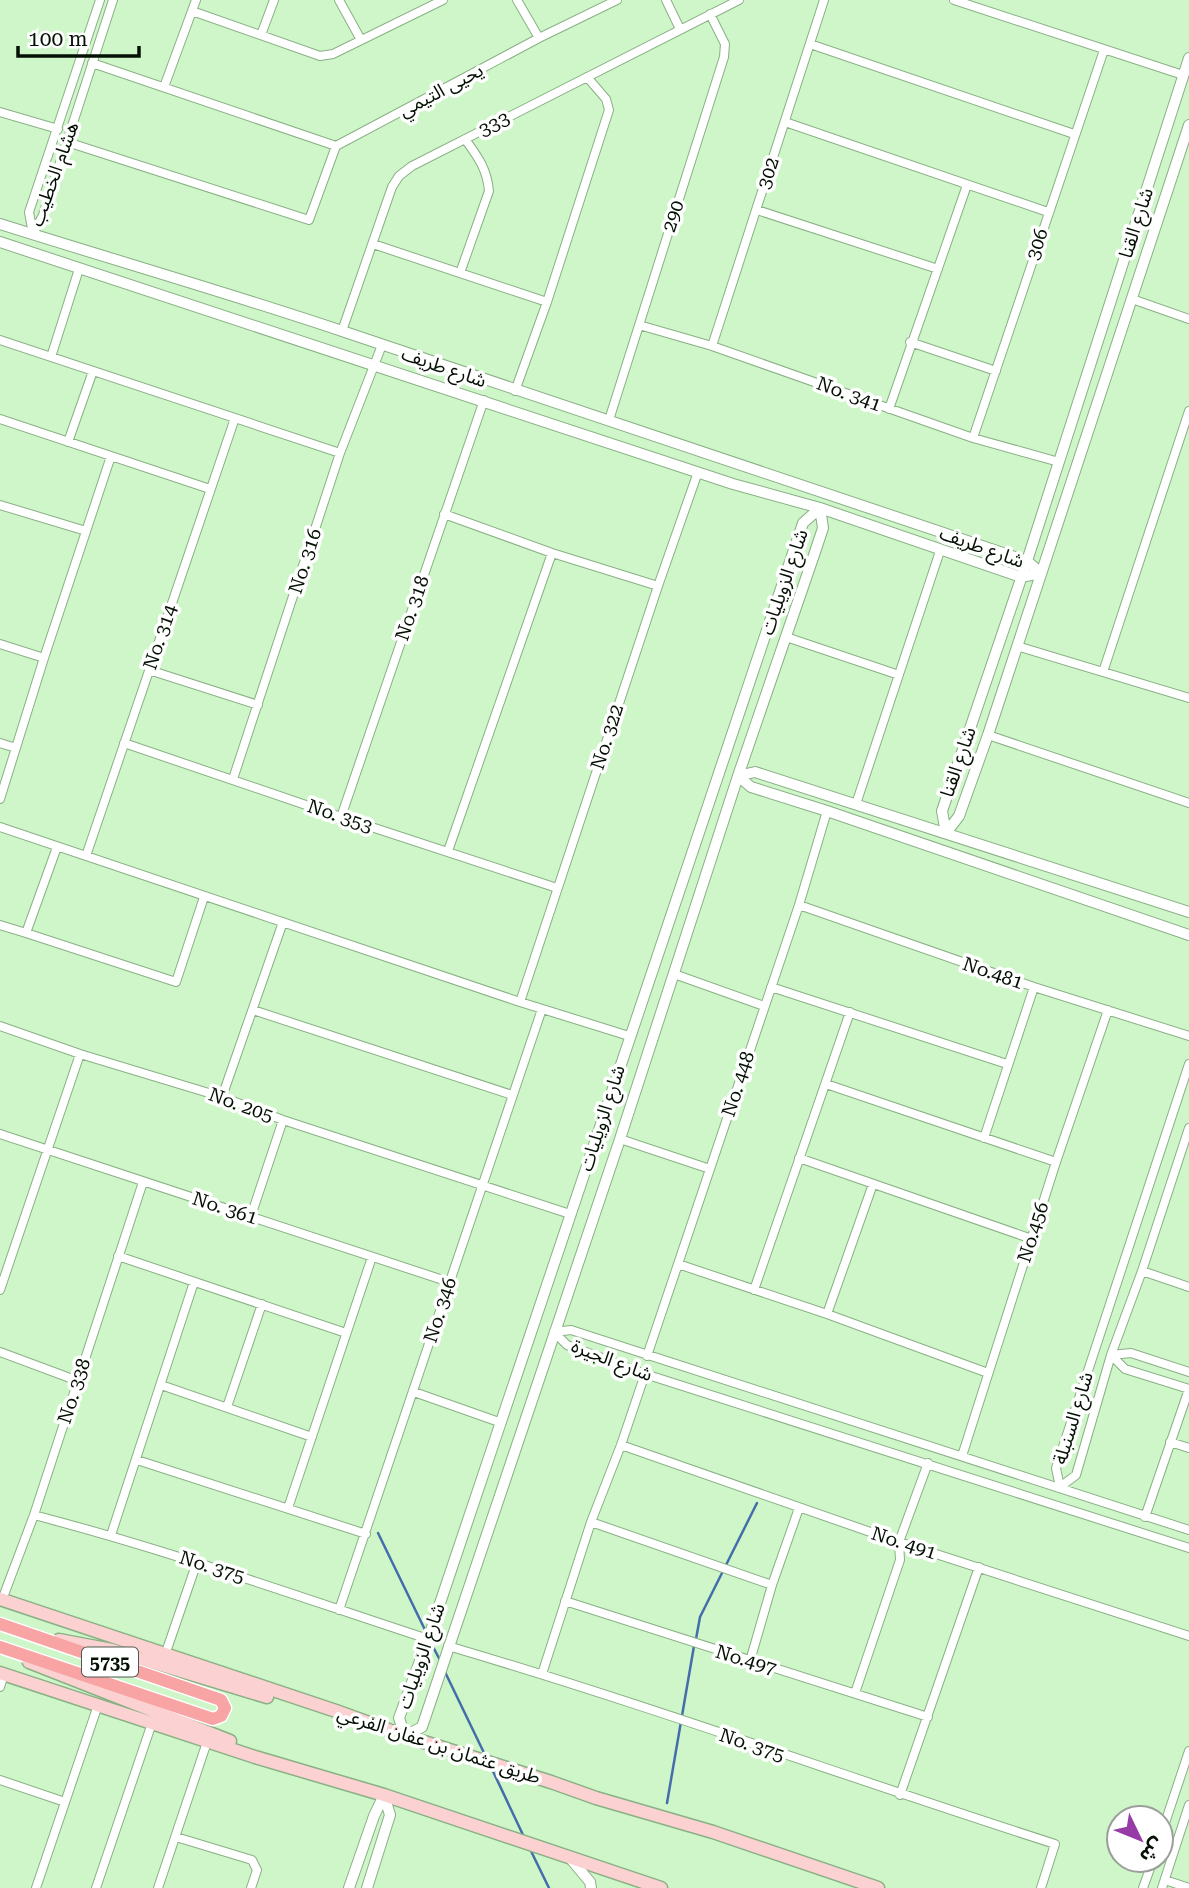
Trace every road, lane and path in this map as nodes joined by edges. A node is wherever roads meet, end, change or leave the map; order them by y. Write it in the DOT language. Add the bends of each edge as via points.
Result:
graph roads {
  1 [pos="100,0"];
  2 [pos="113,0"];
  3 [pos="196,0"];
  4 [pos="274,0"];
  5 [pos="339,0"];
  6 [pos="443,0"];
  7 [pos="617,0"];
  8 [pos="666,0"];
  9 [pos="739,0"];
  10 [pos="824,0"];
  11 [pos="954,0"];
  12 [pos="520,1"];
  13 [pos="606,2"];
  14 [pos="431,3"];
  15 [pos="192,11"];
  16 [pos="710,14"];
  17 [pos="680,29"];
  18 [pos="261,35"];
  19 [pos="538,38"];
  20 [pos="361,40"];
  21 [pos="810,44"];
  22 [pos="1104,50"];
  23 [pos="1189,58"];
  24 [pos="92,63"];
  25 [pos="1183,75"];
  26 [pos="587,77"];
  27 [pos="164,87"];
  28 [pos="0,112"];
  29 [pos="785,122"];
  30 [pos="1189,128"];
  31 [pos="58,130"];
  32 [pos="1074,134"];
  33 [pos="465,139"];
  34 [pos="67,142"];
  35 [pos="335,146"];
  36 [pos="967,185"];
  37 [pos="757,210"];
  38 [pos="1048,212"];
  39 [pos="0,224"];
  40 [pos="33,234"];
  41 [pos="0,242"];
  42 [pos="373,244"];
  43 [pos="79,269"];
  44 [pos="938,269"];
  45 [pos="460,273"];
  46 [pos="1132,299"];
  47 [pos="547,302"];
  48 [pos="1189,318"];
  49 [pos="639,325"];
  50 [pos="342,331"];
  51 [pos="0,340"];
  52 [pos="911,343"];
  53 [pos="382,345"];
  54 [pos="712,346"];
  55 [pos="51,357"];
  56 [pos="374,366"];
  57 [pos="93,371"];
  58 [pos="996,371"];
  59 [pos="515,391"];
  60 [pos="485,401"];
  61 [pos="889,409"];
  62 [pos="1189,411"];
  63 [pos="235,418"];
  64 [pos="0,419"];
  65 [pos="609,420"];
  66 [pos="973,438"];
  67 [pos="68,442"];
  68 [pos="340,453"];
  69 [pos="111,456"];
  70 [pos="1059,462"];
  71 [pos="698,472"];
  72 [pos="210,489"];
  73 [pos="0,505"];
  74 [pos="820,508"];
  75 [pos="444,514"];
  76 [pos="86,531"];
  77 [pos="940,551"];
  78 [pos="552,553"];
  79 [pos="1027,561"];
  80 [pos="1041,573"];
  81 [pos="1021,577"];
  82 [pos="658,586"];
  83 [pos="786,637"];
  84 [pos="0,644"];
  85 [pos="1017,646"];
  86 [pos="44,658"];
  87 [pos="149,670"];
  88 [pos="1103,672"];
  89 [pos="899,675"];
  90 [pos="1189,698"];
  91 [pos="258,705"];
  92 [pos="988,735"];
  93 [pos="0,743"];
  94 [pos="124,743"];
  95 [pos="16,748"];
  96 [pos="738,776"];
  97 [pos="233,779"];
  98 [pos="0,800"];
  99 [pos="1189,803"];
  100 [pos="856,804"];
  101 [pos="828,811"];
  102 [pos="341,817"];
  103 [pos="0,827"];
  104 [pos="946,833"];
  105 [pos="57,846"];
  106 [pos="449,851"];
  107 [pos="86,856"];
  108 [pos="557,888"];
  109 [pos="204,897"];
  110 [pos="799,905"];
  111 [pos="1189,912"];
  112 [pos="283,922"];
  113 [pos="0,925"];
  114 [pos="26,933"];
  115 [pos="1189,935"];
  116 [pos="674,974"];
  117 [pos="771,987"];
  118 [pos="1034,987"];
  119 [pos="520,1002"];
  120 [pos="764,1006"];
  121 [pos="542,1009"];
  122 [pos="253,1010"];
  123 [pos="1108,1010"];
  124 [pos="850,1012"];
  125 [pos="0,1026"];
  126 [pos="629,1036"];
  127 [pos="1189,1036"];
  128 [pos="80,1054"];
  129 [pos="1189,1063"];
  130 [pos="1007,1064"];
  131 [pos="826,1084"];
  132 [pos="512,1095"];
  133 [pos="222,1097"];
  134 [pos="283,1121"];
  135 [pos="1189,1128"];
  136 [pos="0,1134"];
  137 [pos="984,1138"];
  138 [pos="620,1139"];
  139 [pos="48,1149"];
  140 [pos="799,1158"];
  141 [pos="1056,1162"];
  142 [pos="710,1169"];
  143 [pos="143,1182"];
  144 [pos="873,1184"];
  145 [pos="482,1185"];
  146 [pos="570,1214"];
  147 [pos="251,1216"];
  148 [pos="1031,1239"];
  149 [pos="118,1256"];
  150 [pos="372,1257"];
  151 [pos="678,1264"];
  152 [pos="1142,1271"];
  153 [pos="194,1282"];
  154 [pos="449,1282"];
  155 [pos="1189,1287"];
  156 [pos="0,1290"];
  157 [pos="754,1290"];
  158 [pos="262,1304"];
  159 [pos="827,1314"];
  160 [pos="554,1332"];
  161 [pos="346,1333"];
  162 [pos="0,1352"];
  163 [pos="1111,1355"];
  164 [pos="646,1356"];
  165 [pos="1189,1372"];
  166 [pos="988,1373"];
  167 [pos="645,1374"];
  168 [pos="78,1381"];
  169 [pos="161,1385"];
  170 [pos="1189,1389"];
  171 [pos="414,1392"];
  172 [pos="227,1407"];
  173 [pos="499,1422"];
  174 [pos="312,1437"];
  175 [pos="1170,1443"];
  176 [pos="621,1446"];
  177 [pos="1189,1448"];
  178 [pos="962,1456"];
  179 [pos="137,1460"];
  180 [pos="928,1463"];
  181 [pos="1060,1487"];
  182 [pos="288,1508"];
  183 [pos="799,1508"];
  184 [pos="34,1515"];
  185 [pos="1145,1517"];
  186 [pos="591,1522"];
  187 [pos="1189,1530"];
  188 [pos="366,1534"];
  189 [pos="111,1535"];
  190 [pos="899,1542"];
  191 [pos="1189,1548"];
  192 [pos="197,1562"];
  193 [pos="979,1567"];
  194 [pos="772,1585"];
  195 [pos="1,1600"];
  196 [pos="565,1601"];
  197 [pos="339,1610"];
  198 [pos="0,1624"];
  199 [pos="34,1636"];
  200 [pos="1189,1636"];
  201 [pos="428,1639"];
  202 [pos="448,1646"];
  203 [pos="0,1648"];
  204 [pos="165,1655"];
  205 [pos="750,1661"];
  206 [pos="542,1674"];
  207 [pos="1,1678"];
  208 [pos="855,1693"];
  209 [pos="98,1705"];
  210 [pos="336,1711"];
  211 [pos="928,1717"];
  212 [pos="152,1723"];
  213 [pos="405,1736"];
  214 [pos="207,1742"];
  215 [pos="1189,1751"];
  216 [pos="297,1771"];
  217 [pos="0,1780"];
  218 [pos="384,1795"];
  219 [pos="900,1795"];
  220 [pos="65,1802"];
  221 [pos="1171,1804"];
  222 [pos="1189,1805"];
  223 [pos="176,1837"];
  224 [pos="570,1858"];
  225 [pos="1163,1884"];
  226 [pos="636,1885"];
  227 [pos="36,1888"];
  228 [pos="96,1888"];
  229 [pos="159,1888"];
  230 [pos="251,1888"];
  231 [pos="349,1888"];
  232 [pos="367,1888"];
  233 [pos="591,1888"];
  234 [pos="662,1888"];
  235 [pos="878,1888"];
  236 [pos="1041,1888"];
  237 [pos="1189,1888"];
  1 -- 31 [label="street, هشام الخطيب"];
  2 -- 24 [label="street, هشام الخطيب"];
  3 -- 15 [label="street"];
  4 -- 18 [label="street"];
  5 -- 20 [label="street"];
  6 -- 14 [label="street"];
  7 -- 13 [label="street, يحيى التيمي"];
  8 -- 17 [label="street"];
  9 -- 16 [label="street, 333"];
  10 -- 21 [label="street, 302"];
  11 -- 22 [label="street"];
  12 -- 19 [label="street"];
  13 -- 19 [label="street, يحيى التيمي"];
  14 -- 20 [label="street"];
  15 -- 18 [label="street"];
  15 -- 27 [label="street"];
  16 -- 17 [label="street, 333"];
  16 -- 49 [label="street, 290" via="725,44 724,57"];
  17 -- 26 [label="street, 333"];
  18 -- 20 [label="street" via="320,56"];
  19 -- 35 [label="street, يحيى التيمي"];
  21 -- 29 [label="street, 302"];
  21 -- 32 [label="street"];
  22 -- 25 [label="street"];
  22 -- 32 [label="street, 306"];
  23 -- 25 [label="street, شارع القنا"];
  24 -- 27 [label="street"];
  24 -- 34 [label="street, هشام الخطيب"];
  25 -- 70 [label="street, شارع القنا"];
  26 -- 33 [label="street, 333"];
  26 -- 47 [label="street" via="606,99 609,110"];
  27 -- 35 [label="street"];
  28 -- 31 [label="street"];
  29 -- 36 [label="street"];
  29 -- 37 [label="street, 302"];
  30 -- 46 [label="street, شارع القنا"];
  31 -- 40 [label="street, هشام الخطيب" via="29,212"];
  32 -- 38 [label="street, 306"];
  33 -- 42 [label="street, 333" via="399,176"];
  33 -- 45 [label="street" via="482,162 489,191"];
  34 -- 35 [label="street" via="309,220"];
  34 -- 40 [label="street, هشام الخطيب"];
  36 -- 38 [label="street"];
  36 -- 44 [label="street"];
  37 -- 44 [label="street"];
  37 -- 54 [label="street, 302"];
  38 -- 58 [label="street, 306"];
  39 -- 40 [label="street, شارع طريف"];
  40 -- 50 [label="street, شارع طريف"];
  41 -- 43 [label="street, شارع طريف"];
  42 -- 45 [label="street"];
  42 -- 50 [label="street, 333"];
  43 -- 55 [label="street"];
  43 -- 56 [label="street, شارع طريف"];
  44 -- 52 [label="street"];
  45 -- 47 [label="street"];
  46 -- 48 [label="street"];
  46 -- 80 [label="street, شارع القنا"];
  47 -- 59 [label="street"];
  49 -- 54 [label="street, No. 341"];
  49 -- 65 [label="street, 290"];
  50 -- 53 [label="street, شارع طريف"];
  51 -- 55 [label="street"];
  52 -- 58 [label="street"];
  52 -- 61 [label="street"];
  53 -- 56 [label="street, No. 316"];
  53 -- 59 [label="street, شارع طريف"];
  54 -- 61 [label="street, No. 341"];
  55 -- 57 [label="street"];
  56 -- 60 [label="street, شارع طريف"];
  56 -- 68 [label="street, No. 316"];
  57 -- 63 [label="street"];
  57 -- 67 [label="street"];
  58 -- 66 [label="street, 306"];
  59 -- 65 [label="street, شارع طريف"];
  60 -- 71 [label="street, شارع طريف"];
  60 -- 75 [label="street, No. 318"];
  61 -- 66 [label="street, No. 341"];
  62 -- 88 [label="street"];
  63 -- 68 [label="street"];
  63 -- 72 [label="street, No. 314"];
  64 -- 67 [label="street"];
  65 -- 79 [label="street, شارع طريف"];
  66 -- 70 [label="street, No. 341"];
  67 -- 69 [label="street"];
  68 -- 91 [label="street, No. 316"];
  69 -- 72 [label="street"];
  69 -- 76 [label="street"];
  70 -- 79 [label="street, شارع القنا"];
  71 -- 74 [label="street, شارع طريف"];
  71 -- 82 [label="street, No. 322"];
  72 -- 87 [label="street, No. 314"];
  73 -- 76 [label="street"];
  74 -- 77 [label="street, شارع طريف"];
  74 -- 83 [label="street, شارع الزويليات" via="823,527"];
  74 -- 126 [label="street, شارع الزويليات" via="803,523"];
  75 -- 78 [label="street"];
  75 -- 102 [label="street, No. 318"];
  76 -- 86 [label="street"];
  77 -- 81 [label="street, شارع طريف"];
  77 -- 89 [label="street"];
  78 -- 82 [label="street"];
  78 -- 106 [label="street"];
  79 -- 80 [label="street, شارع طريف"];
  79 -- 81 [label="street, شارع القنا"];
  80 -- 81 [label="street, شارع طريف"];
  80 -- 85 [label="street, شارع القنا"];
  81 -- 104 [label="street, شارع القنا" via="942,811"];
  82 -- 108 [label="street, No. 322"];
  83 -- 89 [label="street"];
  83 -- 96 [label="street, شارع الزويليات"];
  84 -- 86 [label="street"];
  85 -- 88 [label="street"];
  85 -- 92 [label="street, شارع القنا"];
  86 -- 95 [label="street"];
  87 -- 91 [label="street"];
  87 -- 94 [label="street, No. 314"];
  88 -- 90 [label="street"];
  89 -- 100 [label="street"];
  91 -- 97 [label="street, No. 316"];
  92 -- 99 [label="street"];
  92 -- 104 [label="street, شارع القنا" via="959,816"];
  93 -- 95 [label="street"];
  94 -- 97 [label="street, No. 353"];
  94 -- 107 [label="street, No. 314"];
  95 -- 98 [label="street"];
  96 -- 100 [label="street" via="755,772"];
  96 -- 101 [label="street" via="751,787"];
  96 -- 116 [label="street, شارع الزويليات"];
  97 -- 102 [label="street, No. 353"];
  100 -- 104 [label="street"];
  101 -- 110 [label="street, No. 448"];
  101 -- 115 [label="street"];
  102 -- 106 [label="street, No. 353"];
  103 -- 105 [label="street"];
  104 -- 111 [label="street"];
  105 -- 107 [label="street"];
  105 -- 114 [label="street"];
  106 -- 108 [label="street, No. 353"];
  107 -- 109 [label="street"];
  108 -- 119 [label="street, No. 322"];
  109 -- 112 [label="street"];
  109 -- 114 [label="street" via="176,982"];
  110 -- 117 [label="street, No. 448"];
  110 -- 118 [label="street, No.481"];
  112 -- 119 [label="street"];
  112 -- 122 [label="street"];
  113 -- 114 [label="street"];
  116 -- 120 [label="street"];
  116 -- 138 [label="street, شارع الزويليات"];
  117 -- 120 [label="street, No. 448"];
  117 -- 124 [label="street"];
  118 -- 123 [label="street, No.481"];
  118 -- 130 [label="street"];
  119 -- 121 [label="street"];
  120 -- 142 [label="street, No. 448"];
  121 -- 126 [label="street"];
  121 -- 132 [label="street, No. 346"];
  122 -- 132 [label="street"];
  122 -- 133 [label="street"];
  123 -- 127 [label="street, No.481"];
  123 -- 141 [label="street, No.456"];
  124 -- 130 [label="street"];
  124 -- 131 [label="street"];
  125 -- 128 [label="street, No. 205"];
  126 -- 146 [label="street, شارع الزويليات"];
  128 -- 133 [label="street, No. 205"];
  128 -- 139 [label="street"];
  129 -- 181 [label="street, شارع السنبلة" via="1056,1468"];
  130 -- 137 [label="street"];
  131 -- 137 [label="street"];
  131 -- 140 [label="street"];
  132 -- 145 [label="street, No. 346"];
  133 -- 134 [label="street, No. 205"];
  134 -- 145 [label="street, No. 205"];
  134 -- 147 [label="street"];
  135 -- 152 [label="street, شارع السنبلة"];
  136 -- 139 [label="street, No. 361"];
  137 -- 141 [label="street"];
  138 -- 142 [label="street"];
  138 -- 160 [label="street, شارع الزويليات"];
  139 -- 143 [label="street, No. 361"];
  139 -- 156 [label="street"];
  140 -- 144 [label="street"];
  140 -- 157 [label="street"];
  141 -- 148 [label="street, No.456"];
  142 -- 151 [label="street, No. 448"];
  143 -- 147 [label="street, No. 361"];
  143 -- 149 [label="street, No. 338"];
  144 -- 148 [label="street"];
  144 -- 159 [label="street"];
  145 -- 146 [label="street, No. 205"];
  145 -- 154 [label="street, No. 346"];
  146 -- 173 [label="street, شارع الزويليات"];
  147 -- 150 [label="street, No. 361"];
  148 -- 166 [label="street, No.456"];
  149 -- 153 [label="street"];
  149 -- 168 [label="street, No. 338"];
  150 -- 154 [label="street, No. 361"];
  150 -- 161 [label="street"];
  151 -- 157 [label="street"];
  151 -- 164 [label="street, No. 448"];
  152 -- 155 [label="street"];
  152 -- 163 [label="street, شارع السنبلة"];
  153 -- 158 [label="street"];
  153 -- 169 [label="street"];
  154 -- 171 [label="street, No. 346"];
  157 -- 159 [label="street"];
  158 -- 161 [label="street"];
  158 -- 172 [label="street"];
  159 -- 166 [label="street"];
  160 -- 164 [label="street, شارع الجيرة" via="571,1330"];
  160 -- 167 [label="street, شارع الجيرة" via="566,1345"];
  160 -- 202 [label="street, شارع الزويليات"];
  161 -- 174 [label="street"];
  162 -- 168 [label="street"];
  163 -- 165 [label="street" via="1131,1353"];
  163 -- 170 [label="street" via="1125,1369"];
  163 -- 181 [label="street, شارع السنبلة" via="1076,1475"];
  164 -- 178 [label="street, شارع الجيرة"];
  166 -- 178 [label="street, No.456"];
  167 -- 176 [label="street"];
  167 -- 180 [label="street, شارع الجيرة"];
  168 -- 184 [label="street, No. 338"];
  169 -- 172 [label="street"];
  169 -- 179 [label="street"];
  170 -- 175 [label="street"];
  171 -- 173 [label="street"];
  171 -- 188 [label="street, No. 346"];
  172 -- 174 [label="street"];
  173 -- 201 [label="street, شارع الزويليات"];
  174 -- 182 [label="street"];
  175 -- 177 [label="street"];
  175 -- 185 [label="street"];
  176 -- 183 [label="street, No. 491"];
  176 -- 186 [label="street"];
  178 -- 181 [label="street, شارع الجيرة"];
  179 -- 182 [label="street"];
  179 -- 189 [label="street"];
  180 -- 190 [label="street"];
  180 -- 191 [label="street, شارع الجيرة"];
  181 -- 185 [label="street, شارع الجيرة"];
  182 -- 188 [label="street"];
  183 -- 190 [label="street, No. 491"];
  183 -- 194 [label="street"];
  184 -- 189 [label="street, No. 375"];
  184 -- 195 [label="street, No. 338"];
  185 -- 187 [label="street, شارع الجيرة"];
  186 -- 194 [label="street"];
  186 -- 196 [label="street"];
  188 -- 197 [label="street, No. 346"];
  189 -- 192 [label="street, No. 375"];
  190 -- 193 [label="street, No. 491"];
  190 -- 208 [label="street" via="900,1560"];
  192 -- 197 [label="street, No. 375"];
  192 -- 204 [label="street"];
  193 -- 200 [label="street, No. 491"];
  193 -- 211 [label="street"];
  194 -- 205 [label="street"];
  195 -- 204 [label="main road, طريق عثمان بن عفان الفرعي"];
  196 -- 205 [label="street, No.497"];
  196 -- 206 [label="street"];
  197 -- 201 [label="street, No. 375"];
  198 -- 199 [label="main road, 5735"];
  199 -- 203 [label="main road, 5735" via="220,1700 225,1706 223,1714 213,1719"];
  199 -- 210 [label="main road" via="111,1650 262,1696"];
  201 -- 213 [label="street, شارع الزويليات" via="399,1718"];
  202 -- 206 [label="street, No. 375"];
  202 -- 213 [label="street, شارع الزويليات" via="422,1727"];
  203 -- 216 [label="main road"];
  204 -- 210 [label="main road, طريق عثمان بن عفان الفرعي"];
  205 -- 208 [label="street, No.497"];
  206 -- 219 [label="street, No. 375"];
  207 -- 209 [label="main road"];
  208 -- 211 [label="street, No.497"];
  209 -- 212 [label="main road"];
  209 -- 220 [label="street"];
  210 -- 213 [label="main road, طريق عثمان بن عفان الفرعي"];
  211 -- 219 [label="street"];
  212 -- 214 [label="main road"];
  212 -- 228 [label="street"];
  213 -- 235 [label="main road, طريق عثمان بن عفان الفرعي"];
  214 -- 216 [label="main road"];
  214 -- 223 [label="street"];
  215 -- 221 [label="street"];
  216 -- 218 [label="main road"];
  217 -- 220 [label="street"];
  218 -- 224 [label="main road"];
  218 -- 231 [label="street"];
  218 -- 232 [label="street" via="390,1815"];
  219 -- 236 [label="street, No. 375" via="1055,1844"];
  220 -- 227 [label="street"];
  222 -- 225 [label="street"];
  223 -- 229 [label="street"];
  223 -- 230 [label="street" via="252,1860 257,1870"];
  224 -- 226 [label="main road"];
  224 -- 233 [label="street"];
  225 -- 237 [label="street"];
  226 -- 234 [label="main road"];
}
